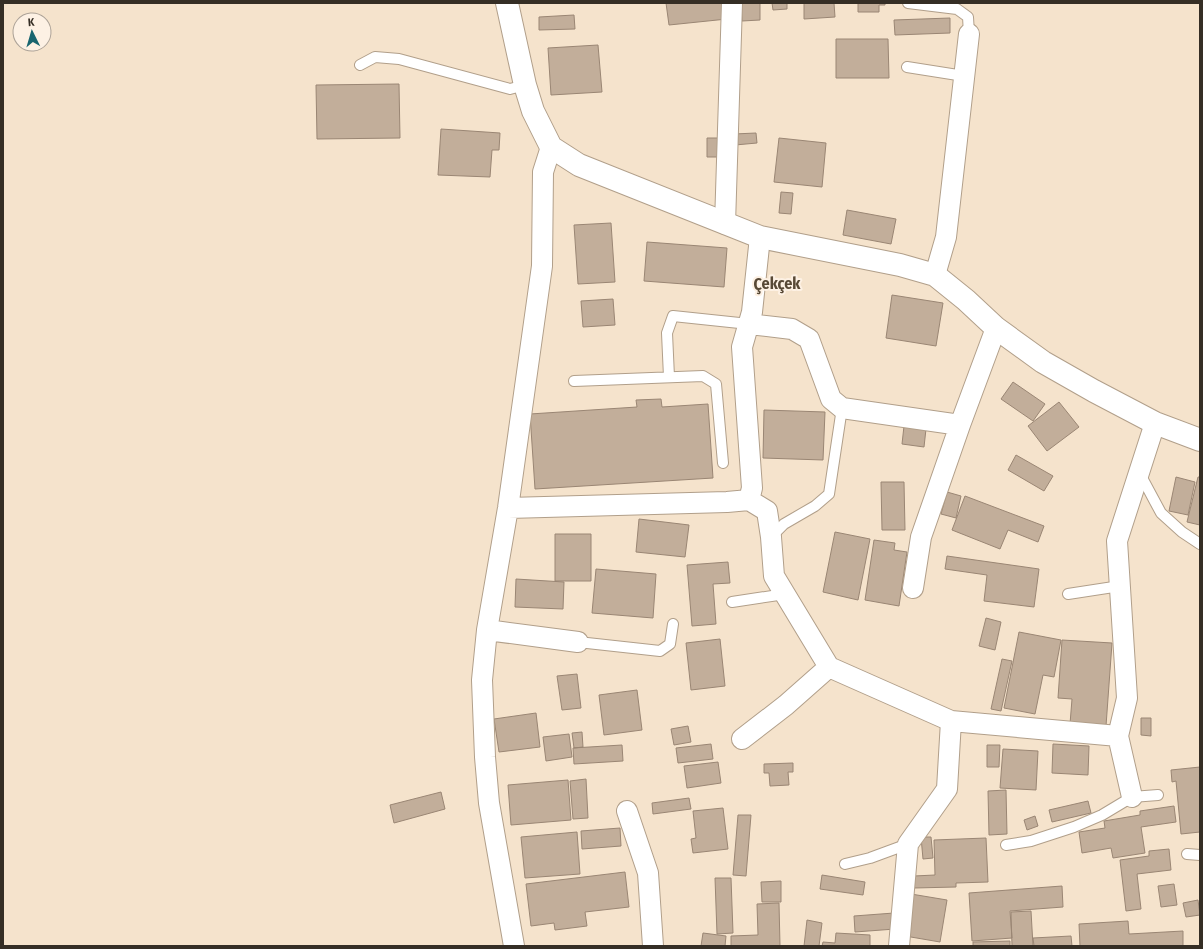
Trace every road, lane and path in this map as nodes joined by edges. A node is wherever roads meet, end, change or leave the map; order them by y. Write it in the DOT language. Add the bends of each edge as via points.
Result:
graph roads {
  1 [pos="507,3"];
  2 [pos="732,3"];
  3 [pos="908,4"];
  4 [pos="969,34"];
  5 [pos="360,65"];
  6 [pos="907,67"];
  7 [pos="964,76"];
  8 [pos="525,85"];
  9 [pos="551,147"];
  10 [pos="725,224"];
  11 [pos="760,237"];
  12 [pos="935,276"];
  13 [pos="749,324"];
  14 [pos="996,328"];
  15 [pos="669,377"];
  16 [pos="574,381"];
  17 [pos="842,408"];
  18 [pos="1155,423"];
  19 [pos="960,425"];
  20 [pos="1200,440"];
  21 [pos="723,463"];
  22 [pos="1139,472"];
  23 [pos="749,500"];
  24 [pos="508,508"];
  25 [pos="771,538"];
  26 [pos="1200,544"];
  27 [pos="1120,586"];
  28 [pos="913,588"];
  29 [pos="784,594"];
  30 [pos="1068,594"];
  31 [pos="732,602"];
  32 [pos="673,624"];
  33 [pos="487,630"];
  34 [pos="578,642"];
  35 [pos="829,667"];
  36 [pos="950,721"];
  37 [pos="1118,736"];
  38 [pos="742,740"];
  39 [pos="1158,795"];
  40 [pos="1132,797"];
  41 [pos="627,811"];
  42 [pos="908,844"];
  43 [pos="1006,845"];
  44 [pos="1187,854"];
  45 [pos="1200,855"];
  46 [pos="845,864"];
  47 [pos="514,946"];
  48 [pos="653,946"];
  49 [pos="899,946"];
  1 -- 8 [label="street"];
  2 -- 10 [label="street"];
  3 -- 4 [label="lane" via="957,9 968,18"];
  4 -- 7 [label="street"];
  5 -- 8 [label="lane" via="375,56 399,59 510,89"];
  6 -- 7 [label="lane"];
  7 -- 12 [label="street" via="946,237"];
  8 -- 9 [label="street" via="533,111"];
  9 -- 10 [label="street" via="579,165"];
  9 -- 24 [label="street" via="543,172 542,266"];
  10 -- 11 [label="street"];
  11 -- 12 [label="street" via="900,265"];
  11 -- 13 [label="street"];
  12 -- 14 [label="street"];
  13 -- 15 [label="lane" via="674,316 667,333"];
  13 -- 17 [label="street" via="792,329 809,339 831,399"];
  13 -- 23 [label="street" via="742,347 752,488"];
  14 -- 18 [label="street" via="1043,362"];
  14 -- 19 [label="street"];
  15 -- 16 [label="lane"];
  15 -- 21 [label="lane" via="703,376 716,384"];
  17 -- 19 [label="street"];
  17 -- 25 [label="lane" via="828,494 814,506 784,524"];
  18 -- 20 [label="street"];
  18 -- 22 [label="street"];
  19 -- 28 [label="street" via="921,537"];
  22 -- 26 [label="lane" via="1161,514"];
  22 -- 27 [label="street" via="1117,541"];
  23 -- 24 [label="street"];
  23 -- 25 [label="street" via="767,511"];
  24 -- 33 [label="street"];
  25 -- 29 [label="street" via="774,576"];
  27 -- 30 [label="lane"];
  27 -- 37 [label="street" via="1128,698"];
  29 -- 31 [label="lane"];
  29 -- 35 [label="street"];
  32 -- 34 [label="lane" via="670,644 660,651"];
  33 -- 34 [label="street"];
  33 -- 47 [label="street" via="482,680 485,765 489,803"];
  35 -- 36 [label="street"];
  35 -- 38 [label="street" via="786,706"];
  36 -- 37 [label="street"];
  36 -- 42 [label="street" via="947,789"];
  37 -- 40 [label="street"];
  39 -- 40 [label="lane"];
  40 -- 43 [label="lane" via="1102,815 1074,827 1031,841"];
  41 -- 48 [label="street" via="648,873"];
  42 -- 46 [label="lane"];
  42 -- 49 [label="street"];
  44 -- 45 [label="lane"];
}
